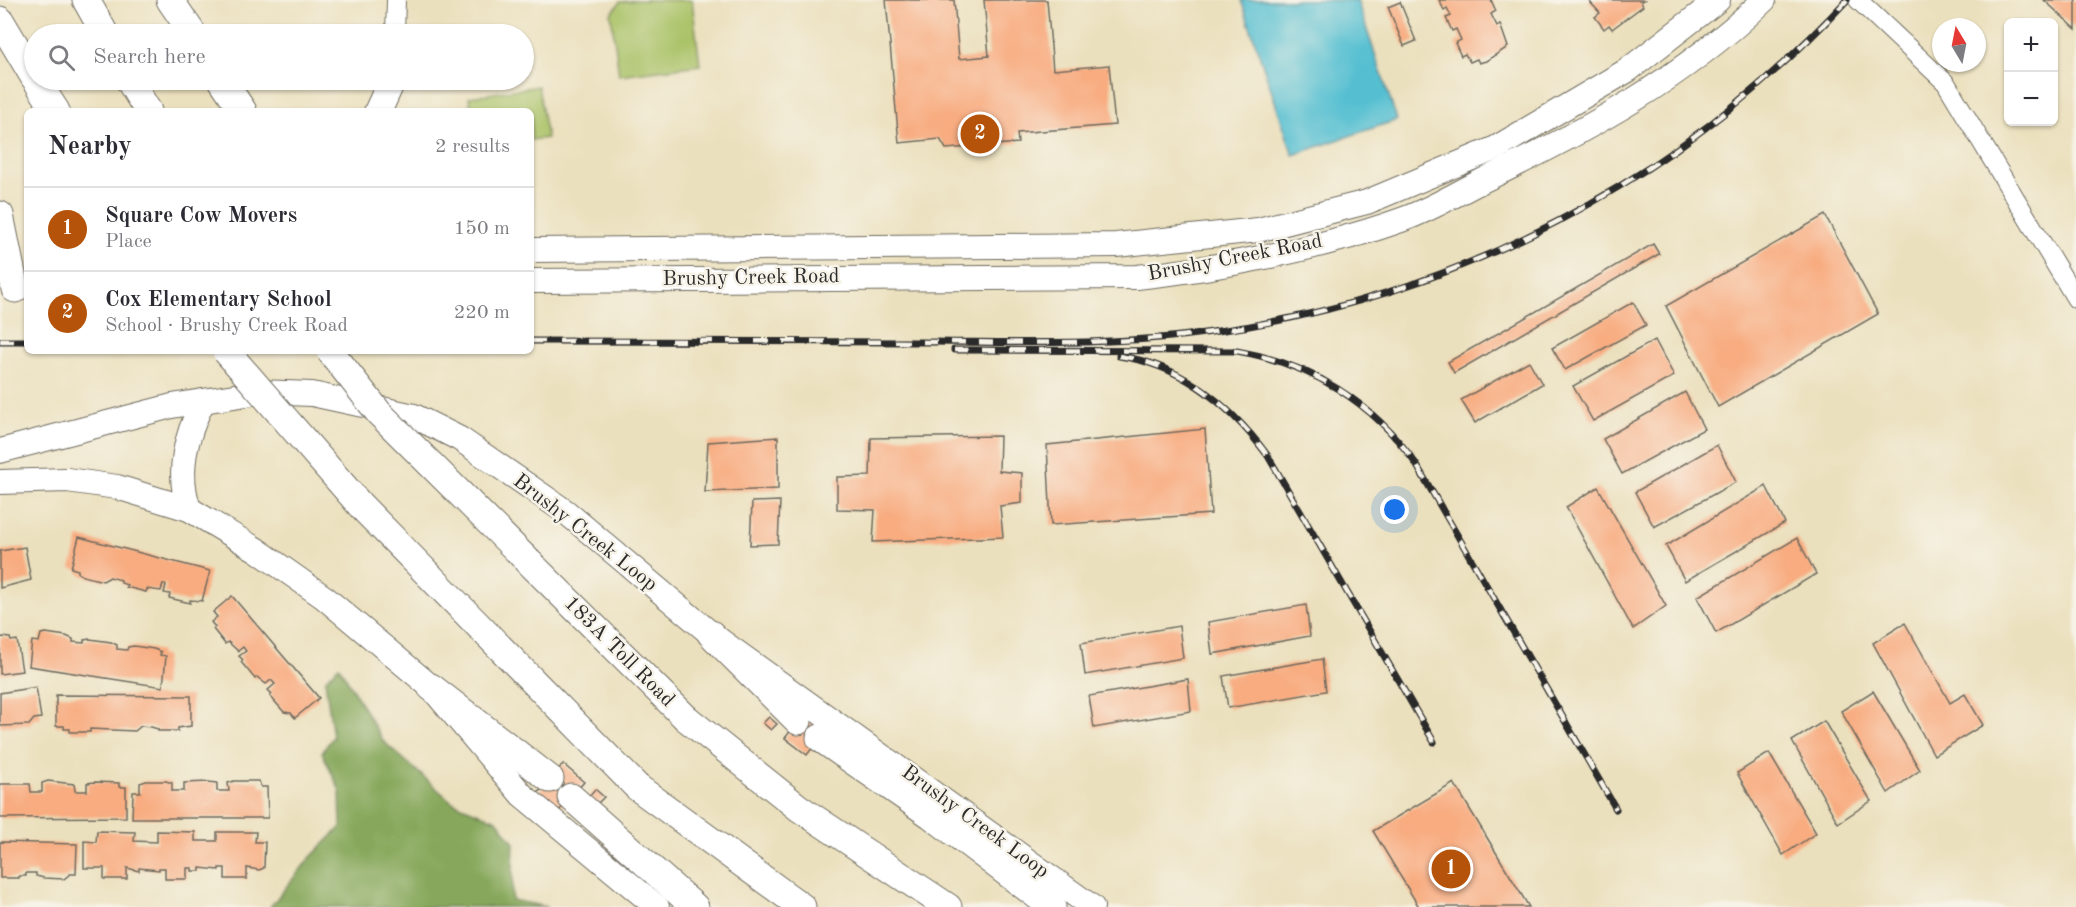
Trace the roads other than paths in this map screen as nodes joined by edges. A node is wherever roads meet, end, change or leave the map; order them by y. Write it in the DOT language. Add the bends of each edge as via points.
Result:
graph roads {
  1 [pos="86,0"];
  2 [pos="170,0"];
  3 [pos="396,0"];
  4 [pos="1718,0"];
  5 [pos="1764,0"];
  6 [pos="1858,0"];
  7 [pos="0,20"];
  8 [pos="99,24"];
  9 [pos="186,24"];
  10 [pos="395,24"];
  11 [pos="24,60"];
  12 [pos="43,90"];
  13 [pos="135,90"];
  14 [pos="229,90"];
  15 [pos="388,90"];
  16 [pos="394,90"];
  17 [pos="54,108"];
  18 [pos="146,108"];
  19 [pos="241,108"];
  20 [pos="379,108"];
  21 [pos="395,108"];
  22 [pos="0,215"];
  23 [pos="1168,240"];
  24 [pos="534,250"];
  25 [pos="13,261"];
  26 [pos="677,279"];
  27 [pos="534,281"];
  28 [pos="14,288"];
  29 [pos="2076,299"];
  30 [pos="229,354"];
  31 [pos="332,354"];
  32 [pos="203,401"];
  33 [pos="0,451"];
  34 [pos="0,482"];
  35 [pos="189,508"];
  36 [pos="711,634"];
  37 [pos="431,687"];
  38 [pos="798,721"];
  39 [pos="820,738"];
  40 [pos="550,779"];
  41 [pos="571,797"];
  42 [pos="657,907"];
  43 [pos="695,907"];
  44 [pos="802,907"];
  45 [pos="948,907"];
  46 [pos="1052,907"];
  47 [pos="1092,907"];
  1 -- 8 [label="highway"];
  2 -- 9 [label="highway"];
  3 -- 10 [label="street"];
  4 -- 23 [label="main road, Brushy Creek Road" via="1629,70 1496,148 1367,202 1258,230"];
  5 -- 26 [label="main road, Brushy Creek Road" via="1638,100 1576,134 1405,219 1313,245 1181,272 1137,276"];
  6 -- 29 [label="street" via="1946,83"];
  7 -- 11 [label="highway"];
  12 -- 17 [label="highway"];
  13 -- 18 [label="highway"];
  14 -- 19 [label="highway"];
  15 -- 20 [label="highway"];
  16 -- 21 [label="street"];
  22 -- 25 [label="highway"];
  23 -- 24 [label="main road, Brushy Creek Road" via="1116,245"];
  23 -- 26 [label="main road" via="1164,251 1155,257 1137,260 726,261"];
  25 -- 28 [label="highway"];
  26 -- 27 [label="main road, Brushy Creek Road"];
  30 -- 44 [label="highway, bridge" via="361,506 637,787"];
  31 -- 45 [label="highway, 183A Toll Road, bridge" via="379,413 686,718 799,808"];
  32 -- 33 [label="main road, Brushy Creek Loop"];
  32 -- 35 [label="main road" via="184,450 182,489"];
  32 -- 36 [label="main road, Brushy Creek Loop" via="259,392 312,394 414,416 460,439 566,512"];
  34 -- 35 [label="main road" via="67,480 117,487"];
  35 -- 37 [label="main road" via="325,598"];
  36 -- 38 [label="highway"];
  36 -- 47 [label="main road, Brushy Creek Loop"];
  37 -- 40 [label="highway"];
  37 -- 42 [label="main road" via="522,795"];
  39 -- 46 [label="highway" via="931,815"];
  41 -- 43 [label="highway"];
}
